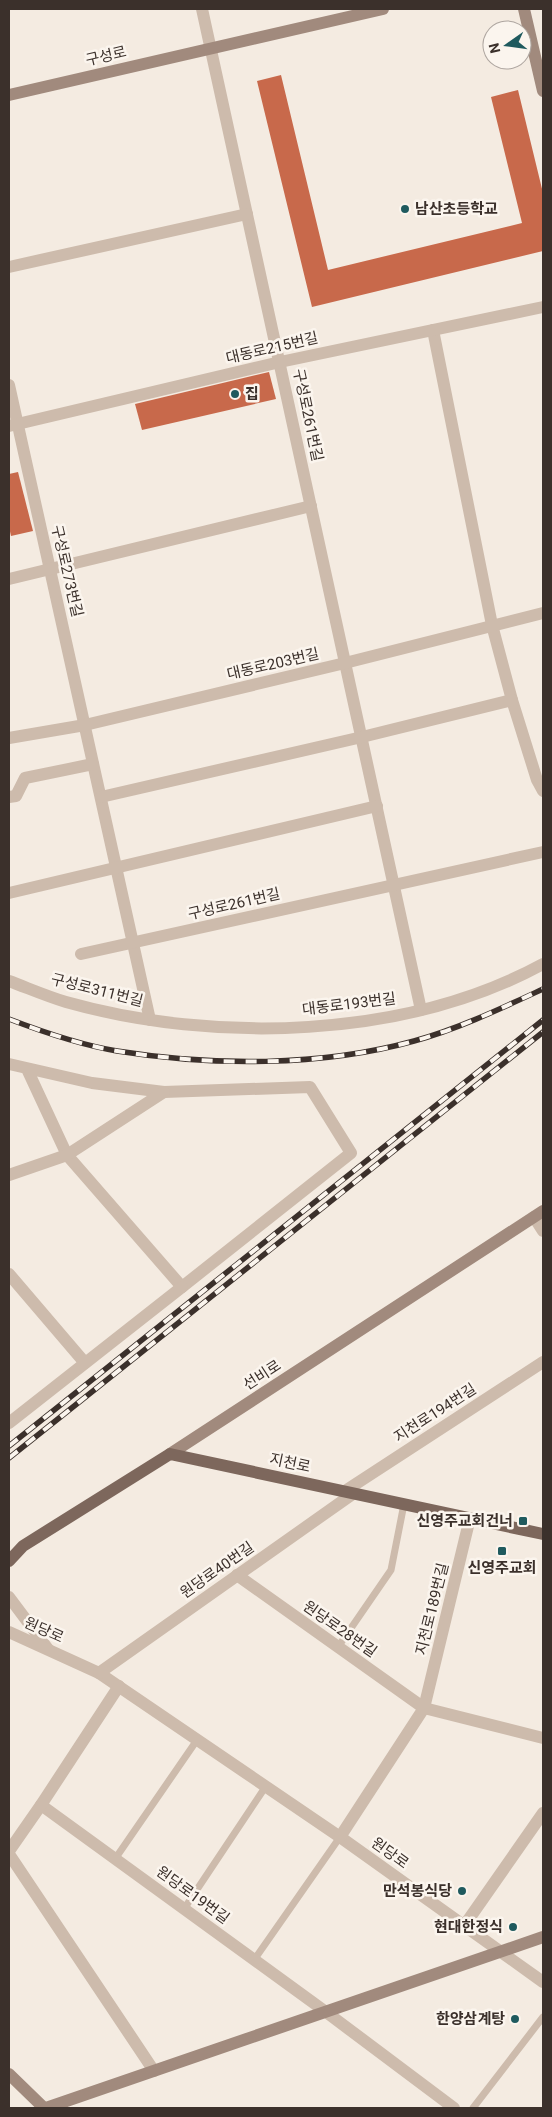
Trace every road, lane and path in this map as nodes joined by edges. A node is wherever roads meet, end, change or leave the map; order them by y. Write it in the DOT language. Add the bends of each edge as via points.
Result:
graph roads {
  1 [pos="202,9"];
  2 [pos="383,9"];
  3 [pos="524,9"];
  4 [pos="211,48"];
  5 [pos="543,91"];
  6 [pos="9,95"];
  7 [pos="247,214"];
  8 [pos="9,267"];
  9 [pos="543,307"];
  10 [pos="433,330"];
  11 [pos="280,362"];
  12 [pos="9,385"];
  13 [pos="13,425"];
  14 [pos="311,506"];
  15 [pos="50,568"];
  16 [pos="9,579"];
  17 [pos="543,613"];
  18 [pos="492,625"];
  19 [pos="345,663"];
  20 [pos="512,700"];
  21 [pos="85,724"];
  22 [pos="362,737"];
  23 [pos="9,738"];
  24 [pos="93,764"];
  25 [pos="543,791"];
  26 [pos="9,797"];
  27 [pos="101,797"];
  28 [pos="377,806"];
  29 [pos="543,852"];
  30 [pos="116,866"];
  31 [pos="394,884"];
  32 [pos="9,893"];
  33 [pos="133,943"];
  34 [pos="81,954"];
  35 [pos="543,964"];
  36 [pos="9,981"];
  37 [pos="422,1010"];
  38 [pos="150,1020"];
  39 [pos="9,1064"];
  40 [pos="27,1069"];
  41 [pos="164,1092"];
  42 [pos="67,1155"];
  43 [pos="9,1175"];
  44 [pos="539,1214"];
  45 [pos="543,1231"];
  46 [pos="9,1274"];
  47 [pos="182,1287"];
  48 [pos="85,1362"];
  49 [pos="543,1362"];
  50 [pos="9,1423"];
  51 [pos="170,1454"];
  52 [pos="349,1492"];
  53 [pos="404,1504"];
  54 [pos="470,1518"];
  55 [pos="543,1534"];
  56 [pos="9,1561"];
  57 [pos="237,1576"];
  58 [pos="9,1597"];
  59 [pos="9,1632"];
  60 [pos="338,1646"];
  61 [pos="50,1651"];
  62 [pos="99,1673"];
  63 [pos="119,1686"];
  64 [pos="424,1708"];
  65 [pos="543,1738"];
  66 [pos="197,1740"];
  67 [pos="266,1786"];
  68 [pos="41,1805"];
  69 [pos="543,1813"];
  70 [pos="340,1837"];
  71 [pos="9,1853"];
  72 [pos="115,1858"];
  73 [pos="184,1909"];
  74 [pos="464,1926"];
  75 [pos="543,1937"];
  76 [pos="500,1952"];
  77 [pos="254,1960"];
  78 [pos="543,1982"];
  79 [pos="326,2012"];
  80 [pos="543,2016"];
  81 [pos="154,2071"];
  82 [pos="9,2074"];
  83 [pos="45,2108"];
  84 [pos="454,2108"];
  85 [pos="474,2108"];
  1 -- 4 [label="street"];
  2 -- 4 [label="main road, 구성로"];
  3 -- 5 [label="main road"];
  4 -- 6 [label="main road, 구성로"];
  4 -- 7 [label="street, 구성로261번길"];
  7 -- 8 [label="street"];
  7 -- 11 [label="street, 구성로261번길"];
  9 -- 10 [label="street, 대동로215번길"];
  10 -- 11 [label="street, 대동로215번길"];
  10 -- 18 [label="street"];
  11 -- 13 [label="street, 대동로215번길"];
  11 -- 14 [label="street, 구성로261번길"];
  12 -- 13 [label="street, 구성로273번길"];
  13 -- 15 [label="street, 구성로273번길"];
  14 -- 15 [label="street"];
  14 -- 19 [label="street, 구성로261번길"];
  15 -- 16 [label="street"];
  15 -- 21 [label="street, 구성로273번길"];
  17 -- 18 [label="street, 대동로203번길"];
  18 -- 19 [label="street, 대동로203번길"];
  18 -- 20 [label="street"];
  19 -- 21 [label="street, 대동로203번길"];
  19 -- 22 [label="street, 구성로261번길"];
  20 -- 22 [label="street"];
  20 -- 25 [label="street" via="536,780"];
  21 -- 23 [label="street, 대동로203번길"];
  21 -- 24 [label="street, 구성로273번길"];
  22 -- 27 [label="street"];
  22 -- 28 [label="street, 구성로261번길"];
  24 -- 26 [label="street" via="25,778 16,796"];
  24 -- 27 [label="street, 구성로273번길"];
  27 -- 30 [label="street, 구성로273번길"];
  28 -- 30 [label="street"];
  28 -- 31 [label="street, 구성로261번길"];
  29 -- 31 [label="street, 구성로261번길"];
  30 -- 32 [label="street"];
  30 -- 33 [label="street, 구성로273번길"];
  31 -- 33 [label="street, 구성로261번길"];
  31 -- 37 [label="street, 구성로261번길"];
  33 -- 34 [label="street, 구성로261번길"];
  33 -- 38 [label="street, 구성로273번길"];
  35 -- 37 [label="street, 대동로193번길" via="498,985"];
  36 -- 38 [label="street, 구성로311번길" via="65,1002"];
  37 -- 38 [label="street, 대동로193번길" via="344,1023 293,1027 245,1028"];
  39 -- 40 [label="street"];
  40 -- 41 [label="street" via="92,1083"];
  40 -- 42 [label="street"];
  41 -- 42 [label="street"];
  41 -- 47 [label="street" via="310,1087 351,1153"];
  42 -- 43 [label="street"];
  42 -- 47 [label="street"];
  44 -- 45 [label="street, 선비로"];
  44 -- 51 [label="main road, 선비로"];
  46 -- 48 [label="street"];
  47 -- 48 [label="street"];
  48 -- 50 [label="street"];
  49 -- 52 [label="street, 지천로194번길"];
  51 -- 52 [label="main road, 지천로"];
  51 -- 56 [label="main road, 선비로" via="23,1546"];
  52 -- 53 [label="main road, 지천로"];
  52 -- 57 [label="street, 원당로40번길"];
  53 -- 54 [label="main road, 지천로"];
  53 -- 60 [label="lane" via="391,1570"];
  54 -- 55 [label="main road, 지천로"];
  54 -- 64 [label="street, 지천로189번길"];
  57 -- 60 [label="street, 원당로28번길"];
  57 -- 62 [label="street, 원당로40번길"];
  58 -- 61 [label="street"];
  59 -- 61 [label="street, 원당로"];
  60 -- 64 [label="street, 원당로28번길"];
  61 -- 62 [label="street, 원당로"];
  62 -- 63 [label="street, 원당로"];
  63 -- 66 [label="street, 원당로"];
  63 -- 68 [label="street"];
  64 -- 65 [label="street, 원당로28번길"];
  64 -- 70 [label="street"];
  66 -- 67 [label="street, 원당로"];
  66 -- 72 [label="lane"];
  67 -- 70 [label="street, 원당로"];
  67 -- 73 [label="lane"];
  68 -- 71 [label="street"];
  68 -- 72 [label="street, 원당로19번길"];
  69 -- 74 [label="street"];
  70 -- 74 [label="street, 원당로"];
  70 -- 77 [label="lane"];
  71 -- 81 [label="street"];
  72 -- 73 [label="street, 원당로19번길"];
  73 -- 77 [label="street, 원당로19번길"];
  74 -- 76 [label="street, 원당로"];
  75 -- 76 [label="main road"];
  76 -- 78 [label="street, 원당로"];
  76 -- 79 [label="main road"];
  77 -- 79 [label="street, 원당로19번길"];
  79 -- 81 [label="main road"];
  79 -- 84 [label="street, 원당로19번길"];
  80 -- 85 [label="lane"];
  81 -- 83 [label="main road"];
  82 -- 83 [label="main road"];
}
